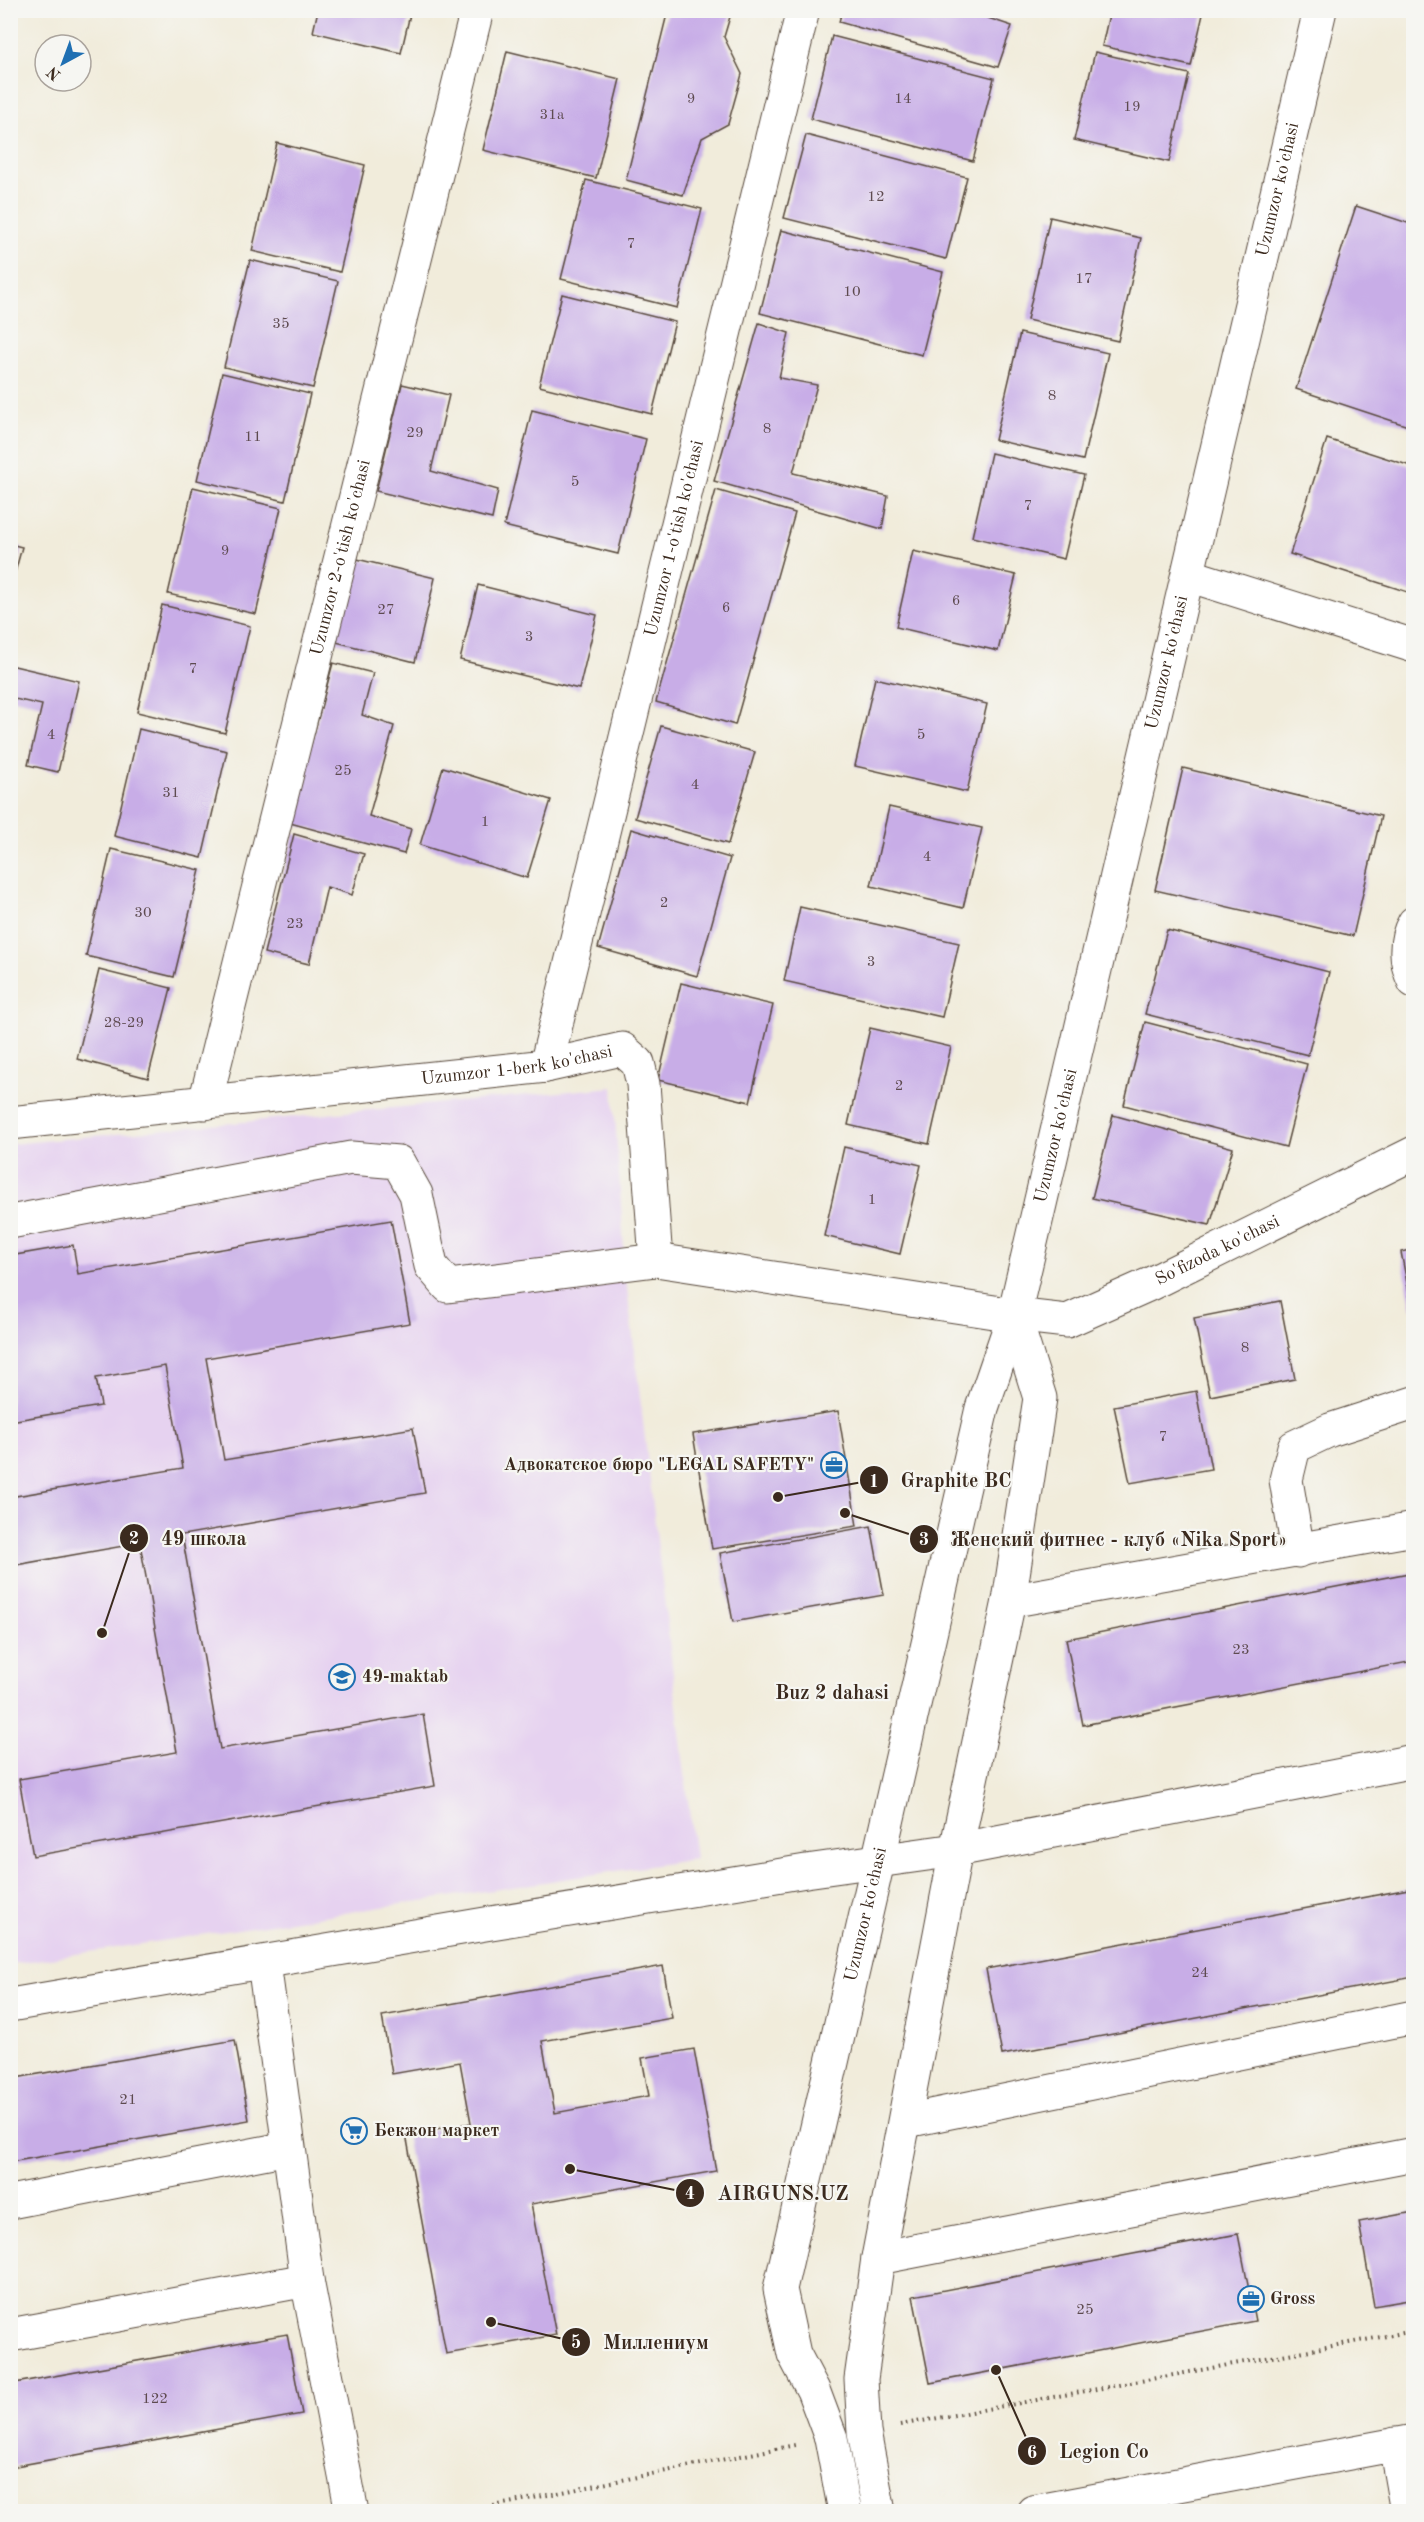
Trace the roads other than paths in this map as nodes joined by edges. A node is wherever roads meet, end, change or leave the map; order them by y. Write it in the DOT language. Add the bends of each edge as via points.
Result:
graph roads {
  1 [pos="477,10"];
  2 [pos="802,10"];
  3 [pos="1320,10"];
  4 [pos="1188,575"];
  5 [pos="1413,646"];
  6 [pos="1413,923"];
  7 [pos="1413,981"];
  8 [pos="546,1066"];
  9 [pos="205,1103"];
  10 [pos="10,1123"];
  11 [pos="1413,1153"];
  12 [pos="10,1222"];
  13 [pos="656,1260"];
  14 [pos="1014,1315"];
  15 [pos="1413,1403"];
  16 [pos="1413,1529"];
  17 [pos="1298,1551"];
  18 [pos="1009,1601"];
  19 [pos="1413,1761"];
  20 [pos="956,1850"];
  21 [pos="878,1862"];
  22 [pos="264,1963"];
  23 [pos="10,2005"];
  24 [pos="1413,2017"];
  25 [pos="906,2121"];
  26 [pos="288,2148"];
  27 [pos="1413,2154"];
  28 [pos="10,2202"];
  29 [pos="879,2259"];
  30 [pos="307,2280"];
  31 [pos="10,2335"];
  32 [pos="1404,2443"];
  33 [pos="352,2511"];
  34 [pos="845,2511"];
  35 [pos="879,2511"];
  36 [pos="1033,2511"];
  37 [pos="1407,2511"];
  1 -- 9 [label="street, Uzumzor 2-o'tish ko'chasi"];
  2 -- 8 [label="street, Uzumzor 1-o'tish ko'chasi"];
  3 -- 4 [label="street, Uzumzor ko'chasi"];
  4 -- 5 [label="street"];
  4 -- 14 [label="street, Uzumzor ko'chasi"];
  6 -- 7 [label="street" via="1406,936"];
  8 -- 9 [label="street, Uzumzor 1-berk ko'chasi"];
  8 -- 13 [label="street, Uzumzor 1-berk ko'chasi" via="622,1049 639,1064"];
  9 -- 10 [label="street, Uzumzor 1-berk ko'chasi"];
  11 -- 14 [label="street, So'fizoda ko'chasi" via="1150,1284 1067,1320"];
  12 -- 13 [label="street" via="351,1158 398,1162 416,1194 431,1266 448,1286"];
  13 -- 14 [label="street"];
  14 -- 18 [label="street" via="1040,1398"];
  14 -- 21 [label="street, Uzumzor ko'chasi" via="982,1408"];
  15 -- 17 [label="street" via="1330,1430 1294,1447 1286,1480"];
  16 -- 17 [label="street"];
  17 -- 18 [label="street"];
  18 -- 20 [label="street"];
  19 -- 20 [label="street"];
  20 -- 21 [label="street"];
  20 -- 25 [label="street"];
  21 -- 22 [label="street"];
  21 -- 34 [label="street, Uzumzor ko'chasi" via="780,2289 794,2354 831,2438"];
  22 -- 23 [label="street"];
  22 -- 26 [label="street"];
  24 -- 25 [label="street"];
  25 -- 29 [label="street"];
  26 -- 28 [label="street"];
  26 -- 30 [label="street"];
  27 -- 29 [label="street"];
  29 -- 35 [label="street" via="861,2379 864,2432"];
  30 -- 31 [label="street"];
  30 -- 33 [label="street"];
  32 -- 36 [label="street"];
  32 -- 37 [label="street"];
}
